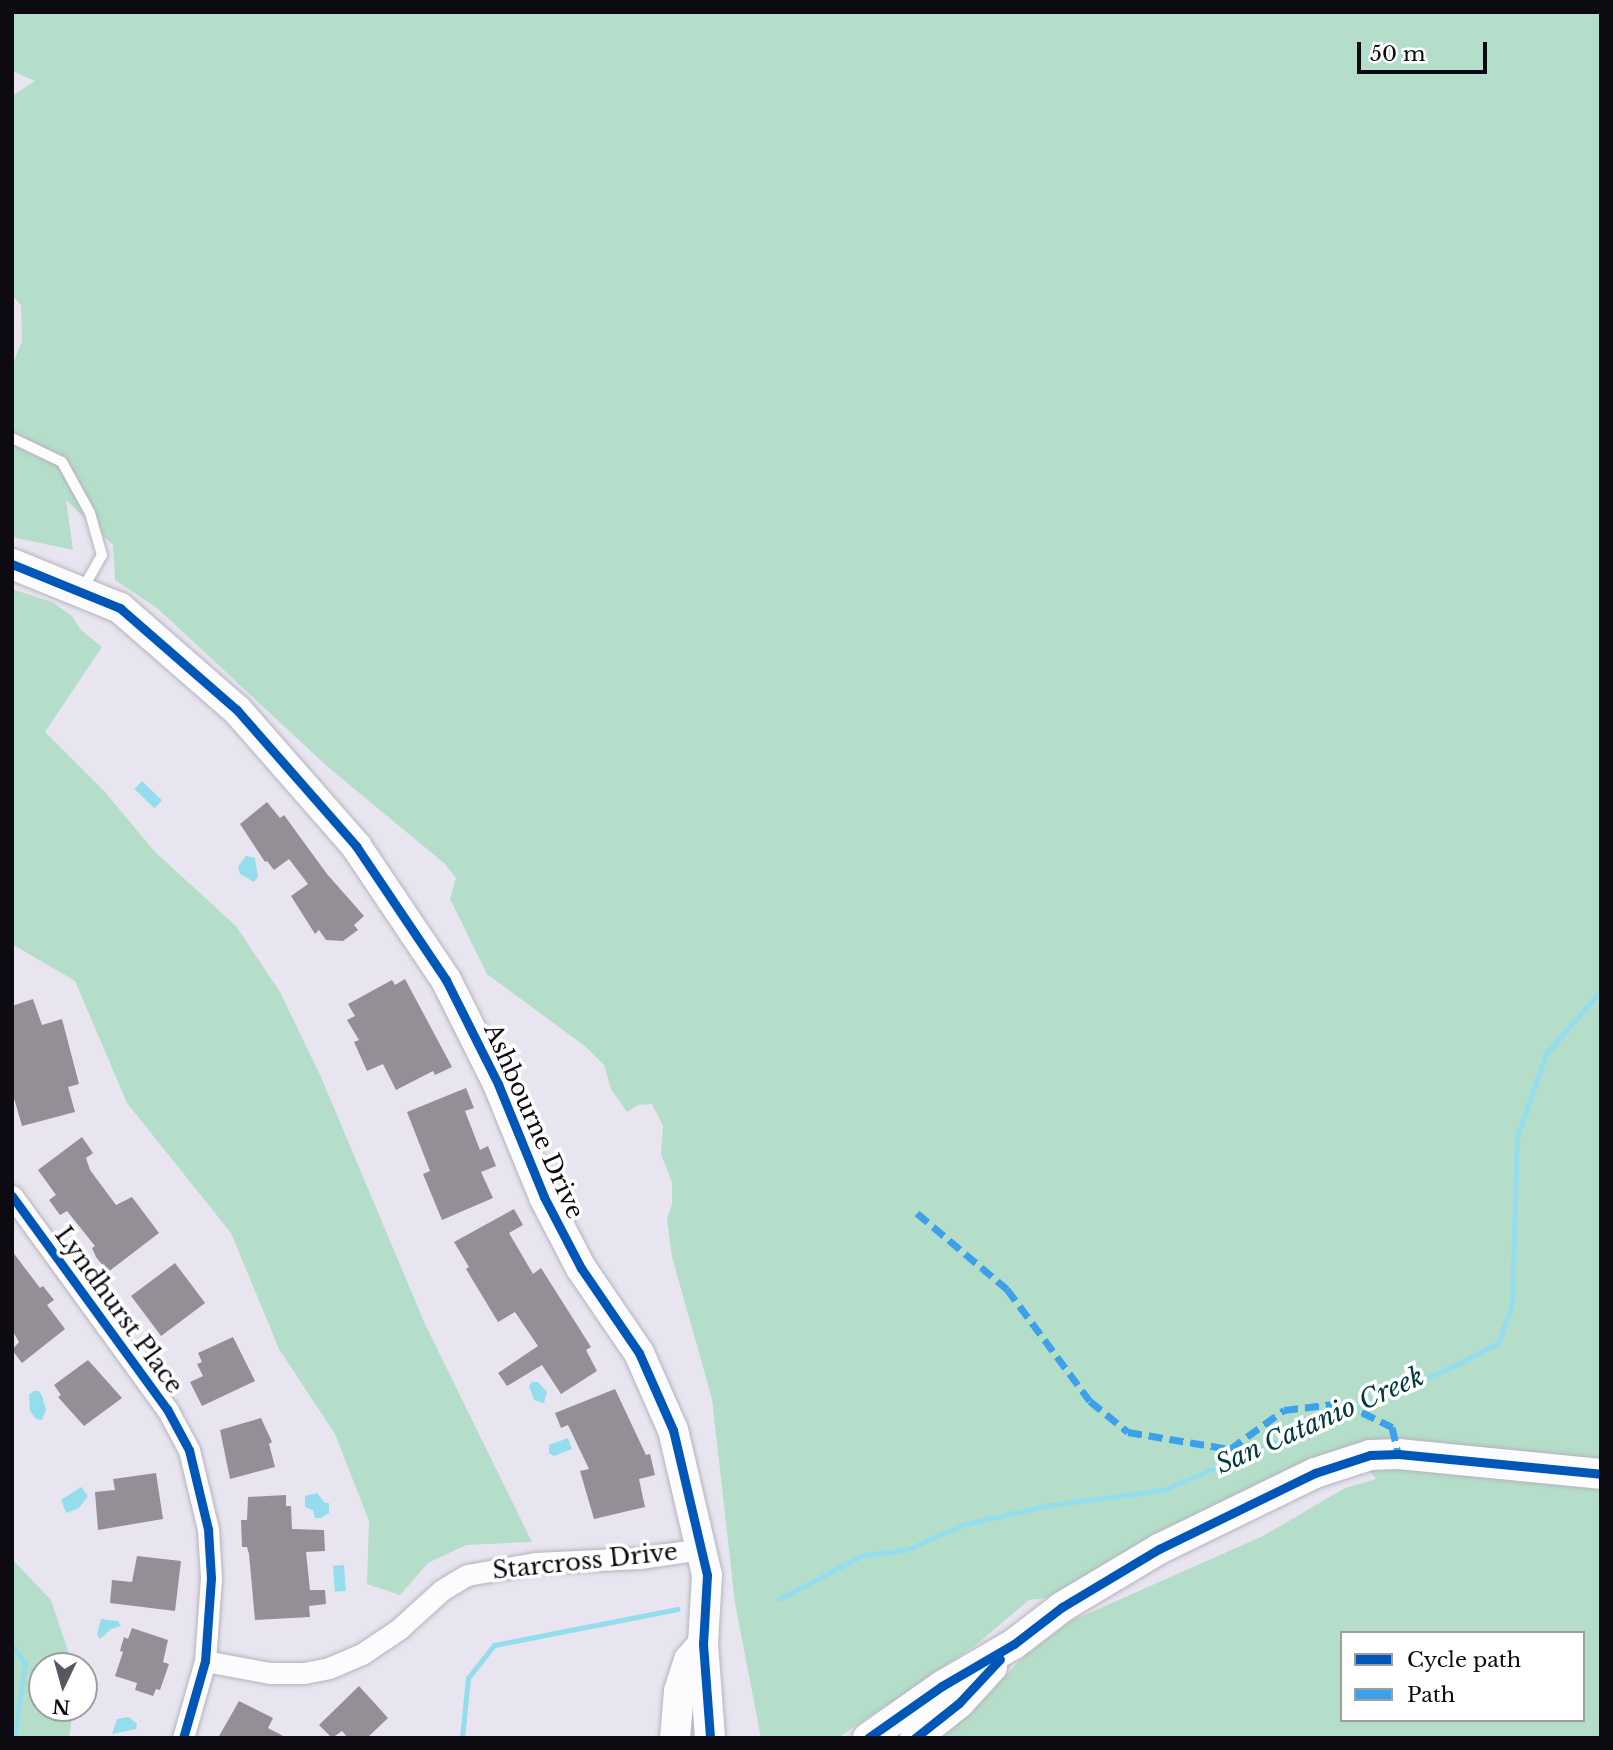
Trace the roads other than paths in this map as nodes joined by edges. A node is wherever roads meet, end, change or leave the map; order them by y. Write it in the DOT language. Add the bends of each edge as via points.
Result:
graph roads {
  1 [pos="12,438"];
  2 [pos="12,564"];
  3 [pos="82,590"];
  4 [pos="12,1196"];
  5 [pos="1601,1474"];
  6 [pos="702,1549"];
  7 [pos="703,1644"];
  8 [pos="1014,1644"];
  9 [pos="205,1661"];
  10 [pos="183,1738"];
  11 [pos="675,1738"];
  12 [pos="710,1738"];
  13 [pos="868,1738"];
  14 [pos="915,1738"];
  1 -- 3 [label="lane" via="62,462 90,513 102,555"];
  2 -- 3 [label="street, Ashbourne Drive"];
  3 -- 6 [label="street, Ashbourne Drive" via="120,608 237,710 356,846 446,980 498,1084 544,1197 581,1268 639,1353 673,1430"];
  4 -- 9 [label="street, Lyndhurst Place" via="160,1399 189,1450 208,1529 211,1578"];
  5 -- 8 [label="street" via="1370,1455 1315,1473 1159,1549 1062,1607"];
  6 -- 7 [label="street, Ashbourne Drive" via="708,1598"];
  6 -- 9 [label="street, Starcross Drive" via="640,1558 535,1563 467,1575 362,1654 329,1668 270,1673"];
  7 -- 11 [label="street, Ashbourne Drive" via="689,1660 679,1691"];
  7 -- 12 [label="street, Ashbourne Drive"];
  8 -- 13 [label="street" via="942,1686"];
  8 -- 14 [label="street" via="959,1703"];
  9 -- 10 [label="street, Lyndhurst Place"];
}
